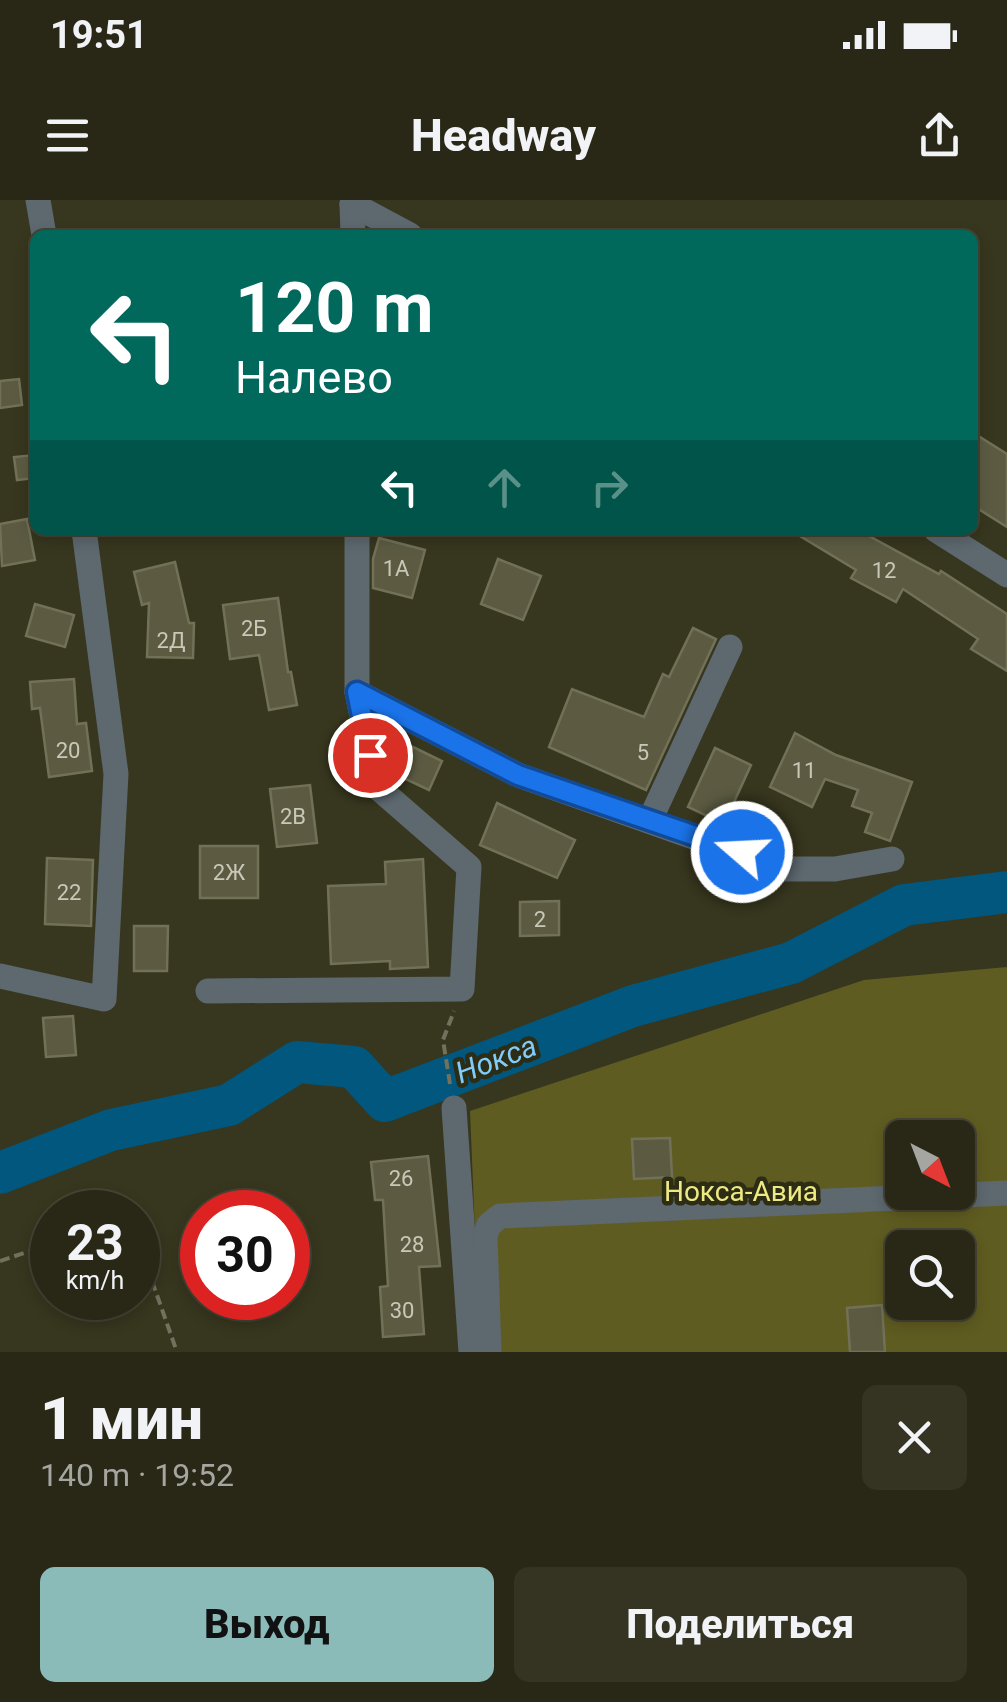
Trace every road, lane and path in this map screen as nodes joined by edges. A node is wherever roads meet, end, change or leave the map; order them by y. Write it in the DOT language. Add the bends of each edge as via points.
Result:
graph roads {
  1 [pos="38,200"];
  2 [pos="353,202"];
  3 [pos="43,230"];
  4 [pos="353,230"];
  5 [pos="401,230"];
  6 [pos="85,535"];
  7 [pos="356,535"];
  8 [pos="944,535"];
  9 [pos="1007,574"];
  10 [pos="730,647"];
  11 [pos="357,692"];
  12 [pos="650,820"];
  13 [pos="892,860"];
  14 [pos="0,976"];
  15 [pos="208,991"];
  16 [pos="443,1040"];
  17 [pos="454,1108"];
  18 [pos="1007,1193"];
  19 [pos="30,1251"];
  20 [pos="0,1261"];
  21 [pos="160,1304"];
  22 [pos="177,1352"];
  23 [pos="470,1352"];
  24 [pos="490,1352"];
  1 -- 3 [label="street"];
  2 -- 4 [label="street"];
  2 -- 5 [label="street"];
  6 -- 14 [label="street" via="116,774 104,998"];
  7 -- 11 [label="street"];
  8 -- 9 [label="street"];
  10 -- 12 [label="street"];
  11 -- 12 [label="street" via="518,775"];
  11 -- 15 [label="street" via="376,786 469,867 462,989"];
  12 -- 13 [label="street" via="784,869"];
  16 -- 17 [label="path"];
  17 -- 23 [label="street"];
  18 -- 24 [label="street" via="500,1216 485,1236"];
  19 -- 20 [label="path"];
  21 -- 22 [label="path"];
}
